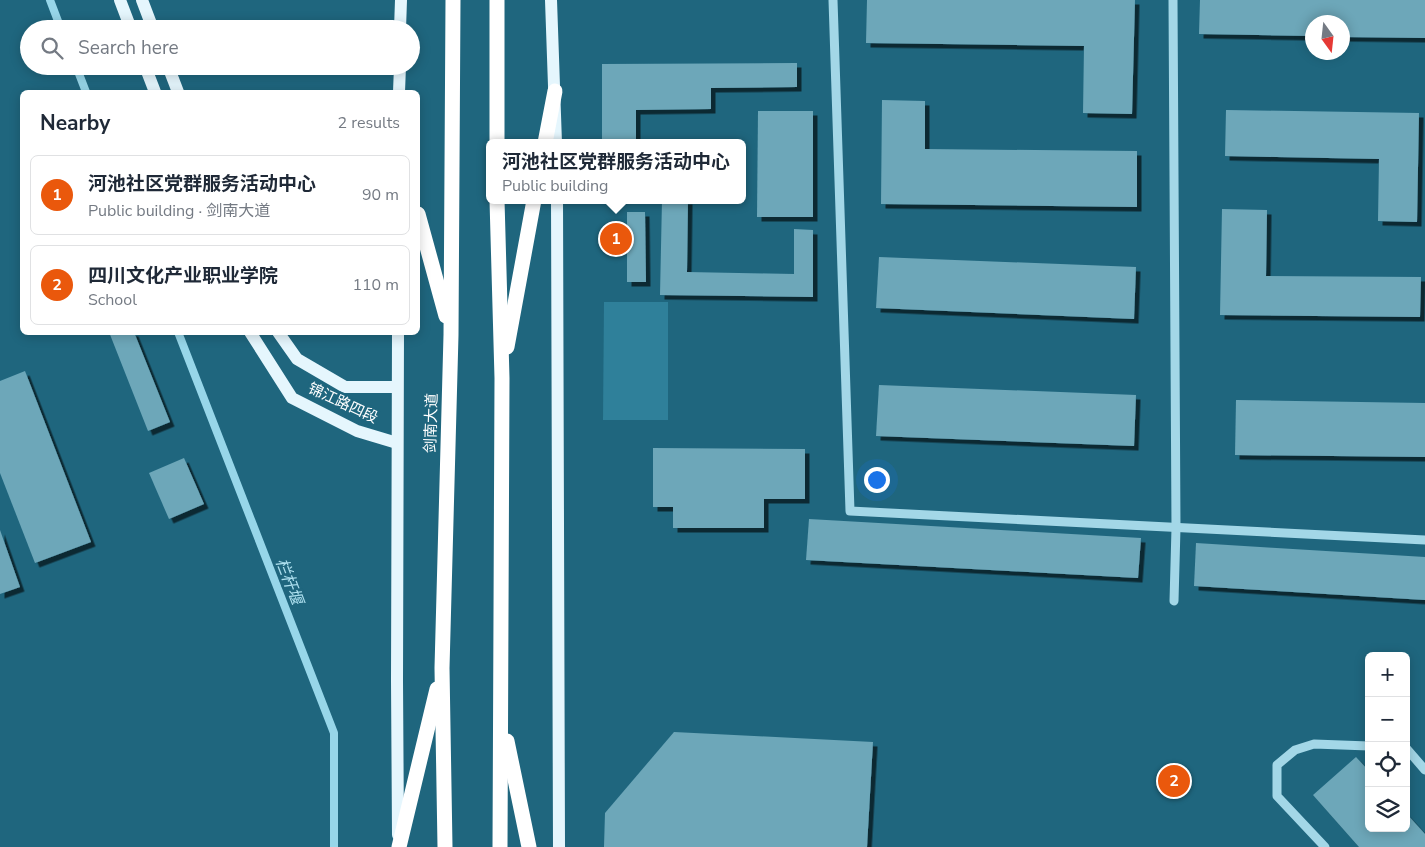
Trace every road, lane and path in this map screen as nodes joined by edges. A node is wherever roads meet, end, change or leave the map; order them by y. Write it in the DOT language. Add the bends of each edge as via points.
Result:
graph roads {
  1 [pos="120,0"];
  2 [pos="142,0"];
  3 [pos="401,0"];
  4 [pos="453,0"];
  5 [pos="497,0"];
  6 [pos="551,0"];
  7 [pos="833,0"];
  8 [pos="1173,0"];
  9 [pos="128,20"];
  10 [pos="150,20"];
  11 [pos="400,20"];
  12 [pos="148,75"];
  13 [pos="171,75"];
  14 [pos="400,75"];
  15 [pos="153,90"];
  16 [pos="177,90"];
  17 [pos="400,90"];
  18 [pos="555,91"];
  19 [pos="497,139"];
  20 [pos="546,139"];
  21 [pos="556,139"];
  22 [pos="497,204"];
  23 [pos="533,204"];
  24 [pos="557,204"];
  25 [pos="420,221"];
  26 [pos="252,335"];
  27 [pos="280,335"];
  28 [pos="398,335"];
  29 [pos="451,335"];
  30 [pos="502,378"];
  31 [pos="397,387"];
  32 [pos="398,443"];
  33 [pos="1176,528"];
  34 [pos="1425,540"];
  35 [pos="1174,601"];
  36 [pos="442,668"];
  37 [pos="500,711"];
  38 [pos="1365,746"];
  39 [pos="1410,753"];
  40 [pos="1425,770"];
  41 [pos="398,847"];
  42 [pos="445,847"];
  43 [pos="500,847"];
  44 [pos="529,847"];
  45 [pos="559,847"];
  46 [pos="1324,847"];
  1 -- 9 [label="main road"];
  2 -- 10 [label="main road"];
  3 -- 11 [label="main road"];
  4 -- 29 [label="highway, 剑南大道"];
  5 -- 19 [label="highway"];
  6 -- 18 [label="main road"];
  7 -- 33 [label="street" via="850,511"];
  8 -- 33 [label="street"];
  12 -- 15 [label="main road"];
  13 -- 16 [label="main road"];
  14 -- 17 [label="main road"];
  18 -- 20 [label="highway"];
  18 -- 21 [label="main road"];
  22 -- 30 [label="highway"];
  23 -- 30 [label="highway"];
  24 -- 45 [label="main road"];
  25 -- 29 [label="highway"];
  26 -- 32 [label="main road, 锦江路四段" via="292,398 356,431"];
  27 -- 31 [label="main road, 锦江路四段" via="297,359 345,386"];
  28 -- 31 [label="main road"];
  29 -- 36 [label="highway, 剑南大道"];
  30 -- 37 [label="highway"];
  31 -- 32 [label="main road"];
  32 -- 41 [label="main road"];
  33 -- 34 [label="street"];
  33 -- 35 [label="street"];
  36 -- 41 [label="highway"];
  36 -- 42 [label="highway, 剑南大道"];
  37 -- 43 [label="highway"];
  37 -- 44 [label="highway"];
  38 -- 46 [label="street" via="1314,744 1295,750 1277,765 1277,796"];
  39 -- 40 [label="street"];
}
